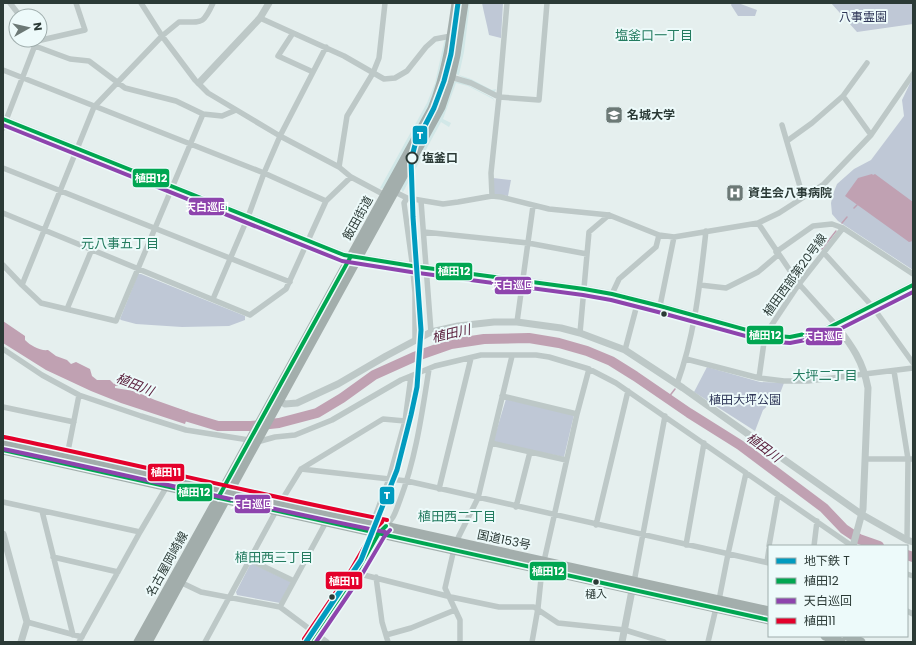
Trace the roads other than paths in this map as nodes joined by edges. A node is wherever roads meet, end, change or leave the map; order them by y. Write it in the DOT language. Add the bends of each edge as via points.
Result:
graph roads {
  1 [pos="76,3"];
  2 [pos="141,3"];
  3 [pos="213,3"];
  4 [pos="269,3"];
  5 [pos="385,3"];
  6 [pos="456,3"];
  7 [pos="464,3"];
  8 [pos="507,3"];
  9 [pos="547,3"];
  10 [pos="260,18"];
  11 [pos="293,33"];
  12 [pos="162,36"];
  13 [pos="451,36"];
  14 [pos="48,39"];
  15 [pos="326,47"];
  16 [pos="34,48"];
  17 [pos="48,48"];
  18 [pos="867,63"];
  19 [pos="3,70"];
  20 [pos="313,72"];
  21 [pos="373,73"];
  22 [pos="913,74"];
  23 [pos="451,77"];
  24 [pos="23,78"];
  25 [pos="118,82"];
  26 [pos="199,83"];
  27 [pos="843,96"];
  28 [pos="499,97"];
  29 [pos="94,107"];
  30 [pos="236,110"];
  31 [pos="203,114"];
  32 [pos="5,120"];
  33 [pos="782,125"];
  34 [pos="3,128"];
  35 [pos="871,135"];
  36 [pos="280,136"];
  37 [pos="787,141"];
  38 [pos="190,145"];
  39 [pos="77,149"];
  40 [pos="339,167"];
  41 [pos="3,168"];
  42 [pos="264,173"];
  43 [pos="351,177"];
  44 [pos="172,187"];
  45 [pos="60,190"];
  46 [pos="395,192"];
  47 [pos="385,194"];
  48 [pos="492,196"];
  49 [pos="803,197"];
  50 [pos="407,198"];
  51 [pos="326,201"];
  52 [pos="421,201"];
  53 [pos="533,206"];
  54 [pos="3,213"];
  55 [pos="610,215"];
  56 [pos="248,217"];
  57 [pos="758,223"];
  58 [pos="154,228"];
  59 [pos="843,228"];
  60 [pos="44,230"];
  61 [pos="706,231"];
  62 [pos="424,232"];
  63 [pos="659,235"];
  64 [pos="674,237"];
  65 [pos="308,241"];
  66 [pos="528,243"];
  67 [pos="92,249"];
  68 [pos="824,253"];
  69 [pos="586,254"];
  70 [pos="777,254"];
  71 [pos="355,257"];
  72 [pos="230,258"];
  73 [pos="3,265"];
  74 [pos="412,266"];
  75 [pos="137,268"];
  76 [pos="427,268"];
  77 [pos="913,274"];
  78 [pos="523,281"];
  79 [pos="290,282"];
  80 [pos="799,284"];
  81 [pos="22,285"];
  82 [pos="700,285"];
  83 [pos="913,285"];
  84 [pos="584,289"];
  85 [pos="612,294"];
  86 [pos="213,299"];
  87 [pos="638,301"];
  88 [pos="660,306"];
  89 [pos="872,306"];
  90 [pos="68,308"];
  91 [pos="695,316"];
  92 [pos="517,322"];
  93 [pos="836,325"];
  94 [pos="431,332"];
  95 [pos="580,333"];
  96 [pos="765,335"];
  97 [pos="416,340"];
  98 [pos="3,349"];
  99 [pos="625,350"];
  100 [pos="512,356"];
  101 [pos="471,358"];
  102 [pos="686,359"];
  103 [pos="913,362"];
  104 [pos="913,368"];
  105 [pos="429,369"];
  106 [pos="589,369"];
  107 [pos="894,371"];
  108 [pos="866,374"];
  109 [pos="411,376"];
  110 [pos="759,378"];
  111 [pos="677,384"];
  112 [pos="628,391"];
  113 [pos="79,395"];
  114 [pos="502,396"];
  115 [pos="275,406"];
  116 [pos="3,407"];
  117 [pos="577,414"];
  118 [pos="665,416"];
  119 [pos="405,421"];
  120 [pos="74,422"];
  121 [pos="256,437"];
  122 [pos="3,443"];
  123 [pos="491,443"];
  124 [pos="704,443"];
  125 [pos="3,450"];
  126 [pos="530,452"];
  127 [pos="67,456"];
  128 [pos="866,459"];
  129 [pos="911,459"];
  130 [pos="566,460"];
  131 [pos="301,469"];
  132 [pos="746,473"];
  133 [pos="389,479"];
  134 [pos="407,481"];
  135 [pos="167,486"];
  136 [pos="440,489"];
  137 [pos="223,495"];
  138 [pos="778,495"];
  139 [pos="478,498"];
  140 [pos="3,502"];
  141 [pos="278,507"];
  142 [pos="516,507"];
  143 [pos="42,511"];
  144 [pos="554,515"];
  145 [pos="861,515"];
  146 [pos="817,521"];
  147 [pos="326,522"];
  148 [pos="596,524"];
  149 [pos="386,526"];
  150 [pos="377,529"];
  151 [pos="140,532"];
  152 [pos="3,534"];
  153 [pos="643,535"];
  154 [pos="910,541"];
  155 [pos="686,545"];
  156 [pos="769,545"];
  157 [pos="814,545"];
  158 [pos="852,545"];
  159 [pos="853,545"];
  160 [pos="455,546"];
  161 [pos="728,554"];
  162 [pos="53,557"];
  163 [pos="250,560"];
  164 [pos="768,563"];
  165 [pos="543,565"];
  166 [pos="118,572"];
  167 [pos="356,573"];
  168 [pos="376,577"];
  169 [pos="294,581"];
  170 [pos="180,582"];
  171 [pos="633,586"];
  172 [pos="230,597"];
  173 [pos="451,597"];
  174 [pos="717,604"];
  175 [pos="280,607"];
  176 [pos="538,608"];
  177 [pos="455,610"];
  178 [pos="768,611"];
  179 [pos="768,620"];
  180 [pos="27,622"];
  181 [pos="625,630"];
  182 [pos="315,633"];
  183 [pos="73,635"];
  184 [pos="386,635"];
  185 [pos="828,637"];
  186 [pos="80,640"];
  187 [pos="21,642"];
  188 [pos="138,642"];
  189 [pos="148,642"];
  190 [pos="205,642"];
  191 [pos="309,642"];
  192 [pos="327,642"];
  193 [pos="388,642"];
  194 [pos="460,642"];
  195 [pos="532,642"];
  196 [pos="622,642"];
  197 [pos="664,642"];
  198 [pos="708,642"];
  199 [pos="841,642"];
  1 -- 14 [label="street" via="85,30"];
  2 -- 12 [label="street"];
  3 -- 12 [label="street" via="204,21 179,22"];
  4 -- 10 [label="street"];
  5 -- 21 [label="street" via="379,58"];
  6 -- 13 [label="highway, 飯田街道"];
  7 -- 23 [label="highway, 飯田街道"];
  8 -- 28 [label="street"];
  9 -- 28 [label="street" via="539,100"];
  10 -- 11 [label="street"];
  10 -- 26 [label="street"];
  11 -- 15 [label="street"];
  11 -- 20 [label="street" via="278,56"];
  12 -- 25 [label="street"];
  12 -- 26 [label="street"];
  13 -- 21 [label="street" via="435,39 407,71 395,78 384,79"];
  13 -- 47 [label="highway, 飯田街道" via="443,78 432,109"];
  15 -- 20 [label="street"];
  15 -- 21 [label="street"];
  16 -- 24 [label="street"];
  17 -- 25 [label="street" via="70,59 89,61"];
  18 -- 27 [label="street"];
  19 -- 24 [label="street"];
  20 -- 36 [label="street"];
  21 -- 40 [label="street" via="347,116"];
  22 -- 35 [label="street"];
  23 -- 28 [label="street"];
  23 -- 46 [label="highway, 飯田街道" via="441,107"];
  24 -- 29 [label="street"];
  24 -- 32 [label="street"];
  25 -- 29 [label="street"];
  25 -- 31 [label="street" via="126,88 176,101"];
  26 -- 30 [label="street" via="208,93"];
  27 -- 35 [label="street"];
  27 -- 37 [label="street" via="812,124"];
  28 -- 48 [label="street" via="491,173"];
  29 -- 38 [label="street"];
  29 -- 39 [label="street"];
  30 -- 31 [label="street" via="222,116"];
  30 -- 36 [label="street"];
  31 -- 38 [label="street"];
  32 -- 34 [label="street"];
  32 -- 39 [label="street"];
  33 -- 37 [label="street"];
  35 -- 49 [label="street" via="824,184"];
  36 -- 40 [label="street"];
  36 -- 42 [label="street"];
  37 -- 49 [label="street"];
  38 -- 42 [label="street"];
  38 -- 44 [label="street"];
  39 -- 44 [label="street"];
  39 -- 45 [label="street"];
  40 -- 43 [label="street"];
  41 -- 45 [label="street"];
  42 -- 51 [label="street"];
  42 -- 56 [label="street"];
  43 -- 47 [label="street"];
  43 -- 51 [label="street"];
  44 -- 56 [label="street"];
  44 -- 58 [label="street"];
  45 -- 58 [label="street"];
  45 -- 60 [label="street"];
  46 -- 47 [label="street"];
  46 -- 50 [label="street"];
  46 -- 71 [label="highway, 飯田街道"];
  47 -- 71 [label="highway, 飯田街道"];
  48 -- 52 [label="street" via="442,204"];
  48 -- 53 [label="street"];
  49 -- 57 [label="street" via="780,213"];
  50 -- 52 [label="street"];
  50 -- 74 [label="street" via="404,203"];
  51 -- 65 [label="street"];
  52 -- 62 [label="street"];
  53 -- 55 [label="street"];
  53 -- 66 [label="street"];
  54 -- 60 [label="street"];
  55 -- 63 [label="street"];
  55 -- 69 [label="street" via="589,232"];
  56 -- 65 [label="street"];
  56 -- 72 [label="street"];
  57 -- 61 [label="street"];
  57 -- 70 [label="street"];
  58 -- 72 [label="street"];
  58 -- 75 [label="street"];
  59 -- 68 [label="street, 植田西部第20号線"];
  59 -- 70 [label="street" via="832,224 813,226"];
  59 -- 77 [label="street"];
  60 -- 67 [label="street"];
  60 -- 81 [label="street"];
  61 -- 64 [label="street"];
  61 -- 82 [label="street"];
  62 -- 66 [label="street"];
  62 -- 76 [label="street"];
  63 -- 64 [label="street"];
  63 -- 85 [label="street" via="656,248 619,279"];
  64 -- 88 [label="street"];
  65 -- 71 [label="street" via="344,256"];
  65 -- 79 [label="street"];
  66 -- 69 [label="street"];
  66 -- 78 [label="street"];
  67 -- 75 [label="street"];
  67 -- 90 [label="street"];
  68 -- 80 [label="street, 植田西部第20号線"];
  68 -- 89 [label="street"];
  69 -- 84 [label="street"];
  70 -- 80 [label="street"];
  70 -- 82 [label="street" via="758,272 726,288"];
  71 -- 74 [label="street"];
  71 -- 115 [label="highway, 飯田街道"];
  71 -- 115 [label="highway, 飯田街道"];
  72 -- 79 [label="street"];
  72 -- 86 [label="street"];
  73 -- 81 [label="street"];
  74 -- 76 [label="street"];
  74 -- 97 [label="street"];
  75 -- 86 [label="street"];
  75 -- 90 [label="street" via="116,321"];
  76 -- 78 [label="street"];
  76 -- 94 [label="street"];
  78 -- 84 [label="street"];
  78 -- 92 [label="street"];
  79 -- 86 [label="street" via="286,289 250,315"];
  80 -- 93 [label="street"];
  80 -- 96 [label="street, 植田西部第20号線"];
  81 -- 90 [label="street" via="41,303"];
  82 -- 91 [label="street"];
  83 -- 89 [label="street"];
  84 -- 85 [label="street"];
  84 -- 95 [label="street"];
  85 -- 87 [label="street"];
  87 -- 88 [label="street"];
  87 -- 99 [label="street"];
  88 -- 91 [label="street"];
  89 -- 93 [label="street"];
  89 -- 103 [label="street"];
  91 -- 96 [label="street"];
  91 -- 102 [label="street"];
  92 -- 94 [label="street" via="474,324"];
  92 -- 95 [label="street"];
  93 -- 96 [label="street" via="790,337"];
  93 -- 108 [label="street" via="856,352"];
  94 -- 97 [label="street"];
  95 -- 99 [label="street"];
  96 -- 110 [label="street"];
  97 -- 115 [label="street" via="338,384 297,403"];
  98 -- 113 [label="street" via="42,375"];
  99 -- 111 [label="street"];
  100 -- 101 [label="street" via="481,355"];
  100 -- 106 [label="street" via="549,357"];
  100 -- 114 [label="street"];
  101 -- 105 [label="street"];
  101 -- 136 [label="street"];
  102 -- 110 [label="street"];
  102 -- 111 [label="street"];
  104 -- 107 [label="street"];
  105 -- 109 [label="street"];
  105 -- 134 [label="street" via="421,423"];
  106 -- 112 [label="street"];
  106 -- 117 [label="street"];
  107 -- 108 [label="street"];
  107 -- 129 [label="street"];
  108 -- 110 [label="street" via="808,381"];
  108 -- 128 [label="street"];
  109 -- 119 [label="street"];
  109 -- 121 [label="street" via="332,420 295,435"];
  111 -- 145 [label="street"];
  112 -- 118 [label="street"];
  112 -- 148 [label="street"];
  113 -- 120 [label="street"];
  113 -- 121 [label="street" via="186,430"];
  114 -- 117 [label="street"];
  114 -- 123 [label="street"];
  115 -- 121 [label="highway, 飯田街道"];
  116 -- 120 [label="street"];
  117 -- 130 [label="street"];
  118 -- 124 [label="street"];
  118 -- 153 [label="street"];
  119 -- 131 [label="street" via="383,419"];
  119 -- 133 [label="street"];
  120 -- 127 [label="street"];
  121 -- 137 [label="highway, 飯田街道"];
  122 -- 127 [label="main road"];
  123 -- 126 [label="street"];
  123 -- 139 [label="street"];
  124 -- 132 [label="street"];
  124 -- 155 [label="street"];
  125 -- 135 [label="main road"];
  126 -- 130 [label="street"];
  126 -- 142 [label="street"];
  127 -- 137 [label="main road"];
  128 -- 129 [label="street"];
  128 -- 145 [label="street"];
  129 -- 154 [label="street"];
  130 -- 144 [label="street"];
  131 -- 133 [label="street"];
  131 -- 141 [label="street"];
  132 -- 138 [label="street"];
  132 -- 161 [label="street"];
  133 -- 134 [label="street"];
  133 -- 150 [label="street" via="374,516"];
  134 -- 136 [label="street"];
  134 -- 149 [label="street" via="391,522"];
  135 -- 137 [label="main road"];
  135 -- 151 [label="street"];
  136 -- 139 [label="street"];
  137 -- 141 [label="highway, 国道153号"];
  137 -- 170 [label="main road, 名古屋岡崎線"];
  137 -- 188 [label="main road, 名古屋岡崎線"];
  138 -- 146 [label="street"];
  138 -- 156 [label="street"];
  139 -- 142 [label="street"];
  139 -- 160 [label="street"];
  140 -- 143 [label="street"];
  141 -- 147 [label="highway, 国道153号"];
  141 -- 150 [label="highway, 国道153号"];
  141 -- 163 [label="street"];
  142 -- 144 [label="street"];
  143 -- 151 [label="street"];
  143 -- 162 [label="street"];
  144 -- 148 [label="street"];
  144 -- 165 [label="street"];
  145 -- 154 [label="street"];
  145 -- 159 [label="street"];
  146 -- 157 [label="street"];
  146 -- 158 [label="street"];
  147 -- 150 [label="highway, 国道153号"];
  147 -- 169 [label="street"];
  148 -- 153 [label="street"];
  149 -- 150 [label="highway, 国道153号"];
  149 -- 160 [label="highway, 国道153号"];
  150 -- 160 [label="highway, 国道153号"];
  150 -- 167 [label="street"];
  151 -- 166 [label="street"];
  152 -- 180 [label="street"];
  153 -- 155 [label="street"];
  153 -- 171 [label="street"];
  155 -- 161 [label="street"];
  160 -- 165 [label="highway, 国道153号"];
  160 -- 173 [label="street" via="446,588"];
  161 -- 164 [label="street"];
  161 -- 174 [label="street"];
  162 -- 166 [label="street"];
  162 -- 183 [label="street"];
  163 -- 169 [label="street"];
  163 -- 172 [label="street"];
  165 -- 171 [label="highway, 国道153号"];
  165 -- 176 [label="street"];
  166 -- 186 [label="street"];
  167 -- 168 [label="street"];
  167 -- 182 [label="street"];
  168 -- 173 [label="street"];
  168 -- 184 [label="street"];
  169 -- 175 [label="street"];
  170 -- 172 [label="street" via="201,592"];
  170 -- 189 [label="main road, 名古屋岡崎線"];
  171 -- 174 [label="highway, 国道153号"];
  171 -- 181 [label="street"];
  172 -- 175 [label="street"];
  172 -- 190 [label="street"];
  173 -- 176 [label="street" via="500,608"];
  173 -- 177 [label="street"];
  174 -- 178 [label="highway, 国道153号"];
  174 -- 179 [label="highway, 国道153号"];
  174 -- 198 [label="street"];
  175 -- 182 [label="street"];
  176 -- 181 [label="street" via="558,623"];
  176 -- 195 [label="street"];
  177 -- 184 [label="street"];
  177 -- 194 [label="street" via="460,620"];
  180 -- 183 [label="street"];
  180 -- 187 [label="street"];
  181 -- 196 [label="street"];
  181 -- 197 [label="street"];
  182 -- 191 [label="street"];
  182 -- 192 [label="street"];
  183 -- 186 [label="street"];
  184 -- 193 [label="street"];
  185 -- 199 [label="highway"];
}
